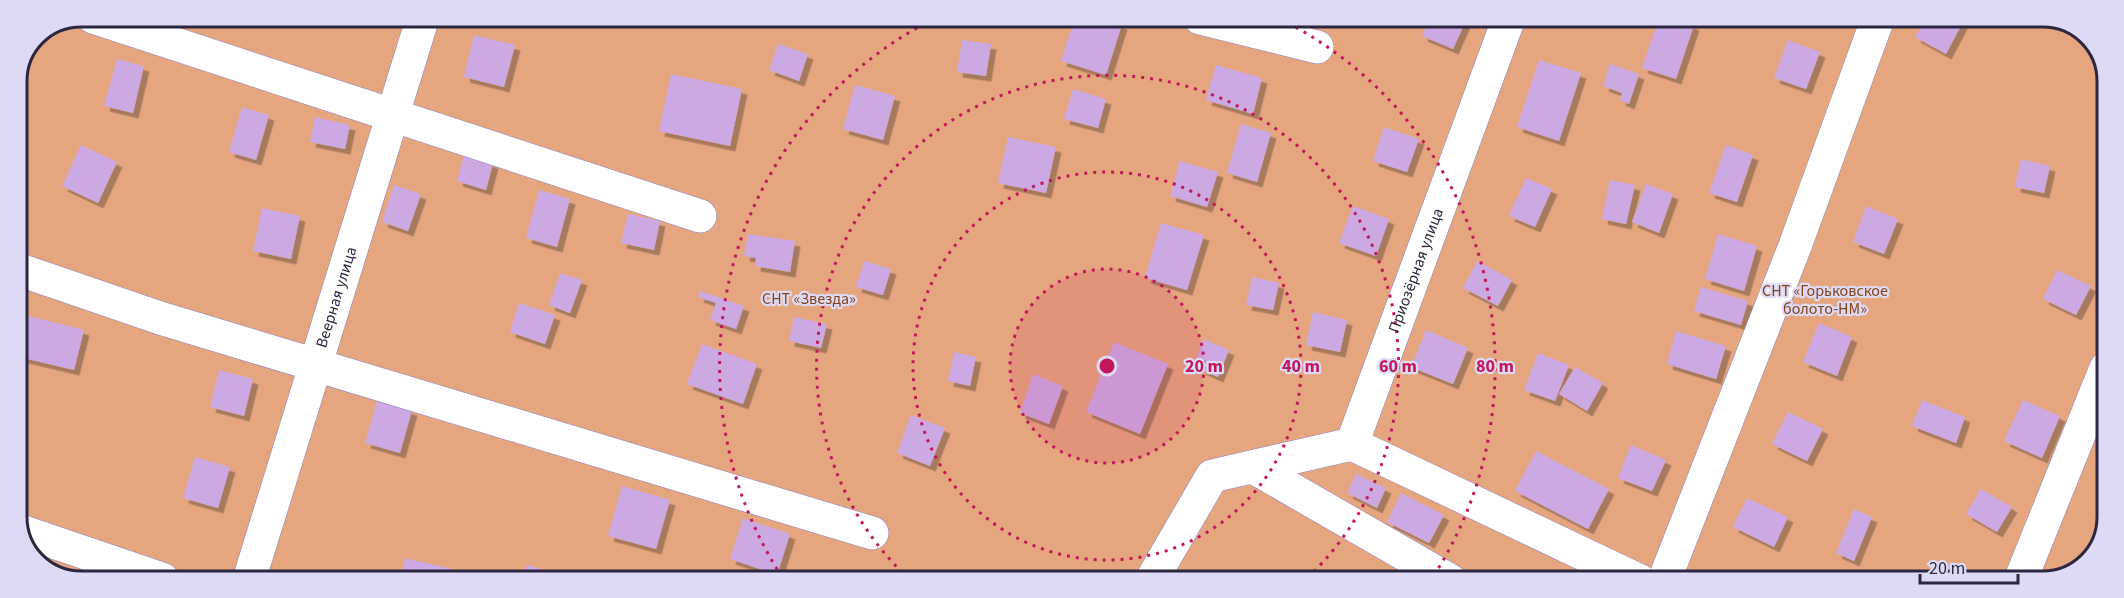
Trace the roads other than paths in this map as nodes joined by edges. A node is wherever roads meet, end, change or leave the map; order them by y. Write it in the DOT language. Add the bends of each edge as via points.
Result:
graph roads {
  1 [pos="127,27"];
  2 [pos="420,27"];
  3 [pos="1236,27"];
  4 [pos="1506,27"];
  5 [pos="1875,27"];
  6 [pos="1317,47"];
  7 [pos="392,114"];
  8 [pos="700,216"];
  9 [pos="27,273"];
  10 [pos="314,365"];
  11 [pos="2097,390"];
  12 [pos="1352,444"];
  13 [pos="1253,467"];
  14 [pos="30,534"];
  15 [pos="872,534"];
  16 [pos="138,571"];
  17 [pos="252,571"];
  18 [pos="1156,571"];
  19 [pos="1434,571"];
  20 [pos="1619,571"];
  21 [pos="1668,571"];
  22 [pos="2024,571"];
  1 -- 7 [label="street"];
  2 -- 7 [label="street, Веерная улица"];
  3 -- 6 [label="street"];
  4 -- 12 [label="street, Приозёрная улица"];
  5 -- 21 [label="street" via="1795,246"];
  7 -- 8 [label="street"];
  7 -- 10 [label="street, Веерная улица"];
  9 -- 10 [label="street"];
  10 -- 15 [label="street"];
  10 -- 17 [label="street, Веерная улица"];
  11 -- 22 [label="street"];
  12 -- 13 [label="street"];
  12 -- 20 [label="street"];
  13 -- 18 [label="street" via="1212,476"];
  13 -- 19 [label="street"];
  14 -- 16 [label="street"];
}
